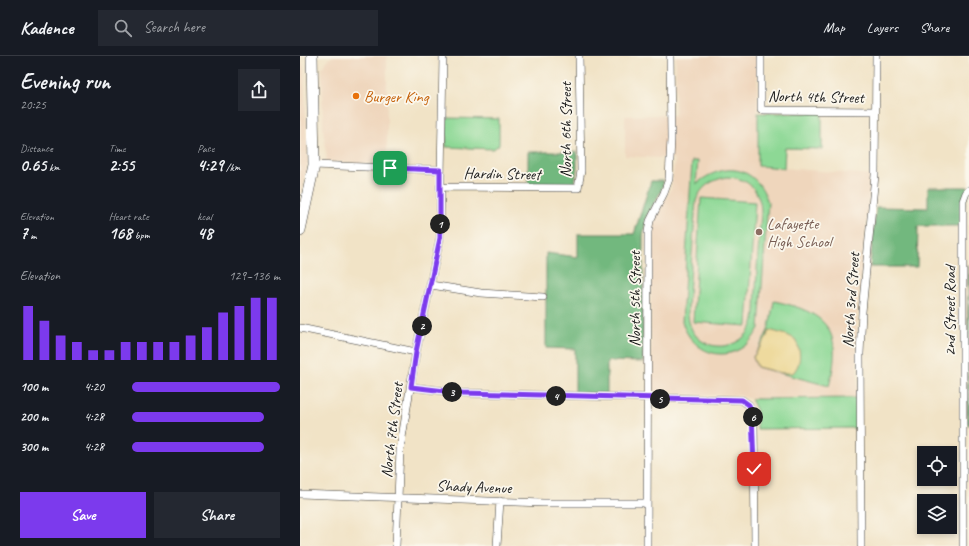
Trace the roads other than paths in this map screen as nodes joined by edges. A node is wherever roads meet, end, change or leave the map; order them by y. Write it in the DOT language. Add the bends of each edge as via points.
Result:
graph roads {
  1 [pos="312,56"];
  2 [pos="443,56"];
  3 [pos="579,56"];
  4 [pos="670,56"];
  5 [pos="761,56"];
  6 [pos="876,56"];
  7 [pos="876,111"];
  8 [pos="314,165"];
  9 [pos="440,170"];
  10 [pos="440,187"];
  11 [pos="563,188"];
  12 [pos="969,190"];
  13 [pos="302,209"];
  14 [pos="300,230"];
  15 [pos="431,285"];
  16 [pos="543,297"];
  17 [pos="300,328"];
  18 [pos="416,352"];
  19 [pos="411,387"];
  20 [pos="647,398"];
  21 [pos="966,433"];
  22 [pos="300,494"];
  23 [pos="398,497"];
  24 [pos="500,501"];
  25 [pos="647,503"];
  26 [pos="396,546"];
  27 [pos="497,546"];
  28 [pos="647,546"];
  29 [pos="755,546"];
  30 [pos="861,546"];
  31 [pos="963,546"];
  1 -- 8 [label="main road"];
  2 -- 9 [label="street, North 7th Street"];
  3 -- 11 [label="street, North 6th Street" via="581,171 578,188"];
  4 -- 20 [label="street, North 5th Street" via="670,179 650,221 648,232"];
  5 -- 7 [label="street, North 4th Street" via="761,110"];
  6 -- 7 [label="street, North 3rd Street"];
  7 -- 30 [label="street, North 3rd Street" via="876,174 860,354"];
  8 -- 9 [label="street"];
  8 -- 13 [label="main road"];
  9 -- 10 [label="street, North 7th Street"];
  10 -- 11 [label="street, Hardin Street"];
  10 -- 15 [label="street, North 7th Street" via="440,238"];
  12 -- 21 [label="street, 2nd Street Road" via="963,201"];
  13 -- 14 [label="main road"];
  15 -- 16 [label="street" via="481,294"];
  15 -- 18 [label="street, North 7th Street"];
  17 -- 18 [label="street"];
  18 -- 19 [label="street, North 7th Street"];
  19 -- 20 [label="street" via="462,393"];
  19 -- 23 [label="street, North 7th Street" via="400,450"];
  20 -- 25 [label="street, North 5th Street"];
  20 -- 29 [label="street" via="742,400 749,405 752,411"];
  21 -- 31 [label="street, 2nd Street Road"];
  22 -- 23 [label="street, Shady Avenue"];
  23 -- 24 [label="street, Shady Avenue"];
  23 -- 26 [label="street, North 7th Street"];
  24 -- 25 [label="street, Shady Avenue"];
  24 -- 27 [label="street"];
  25 -- 28 [label="street, North 5th Street"];
}
